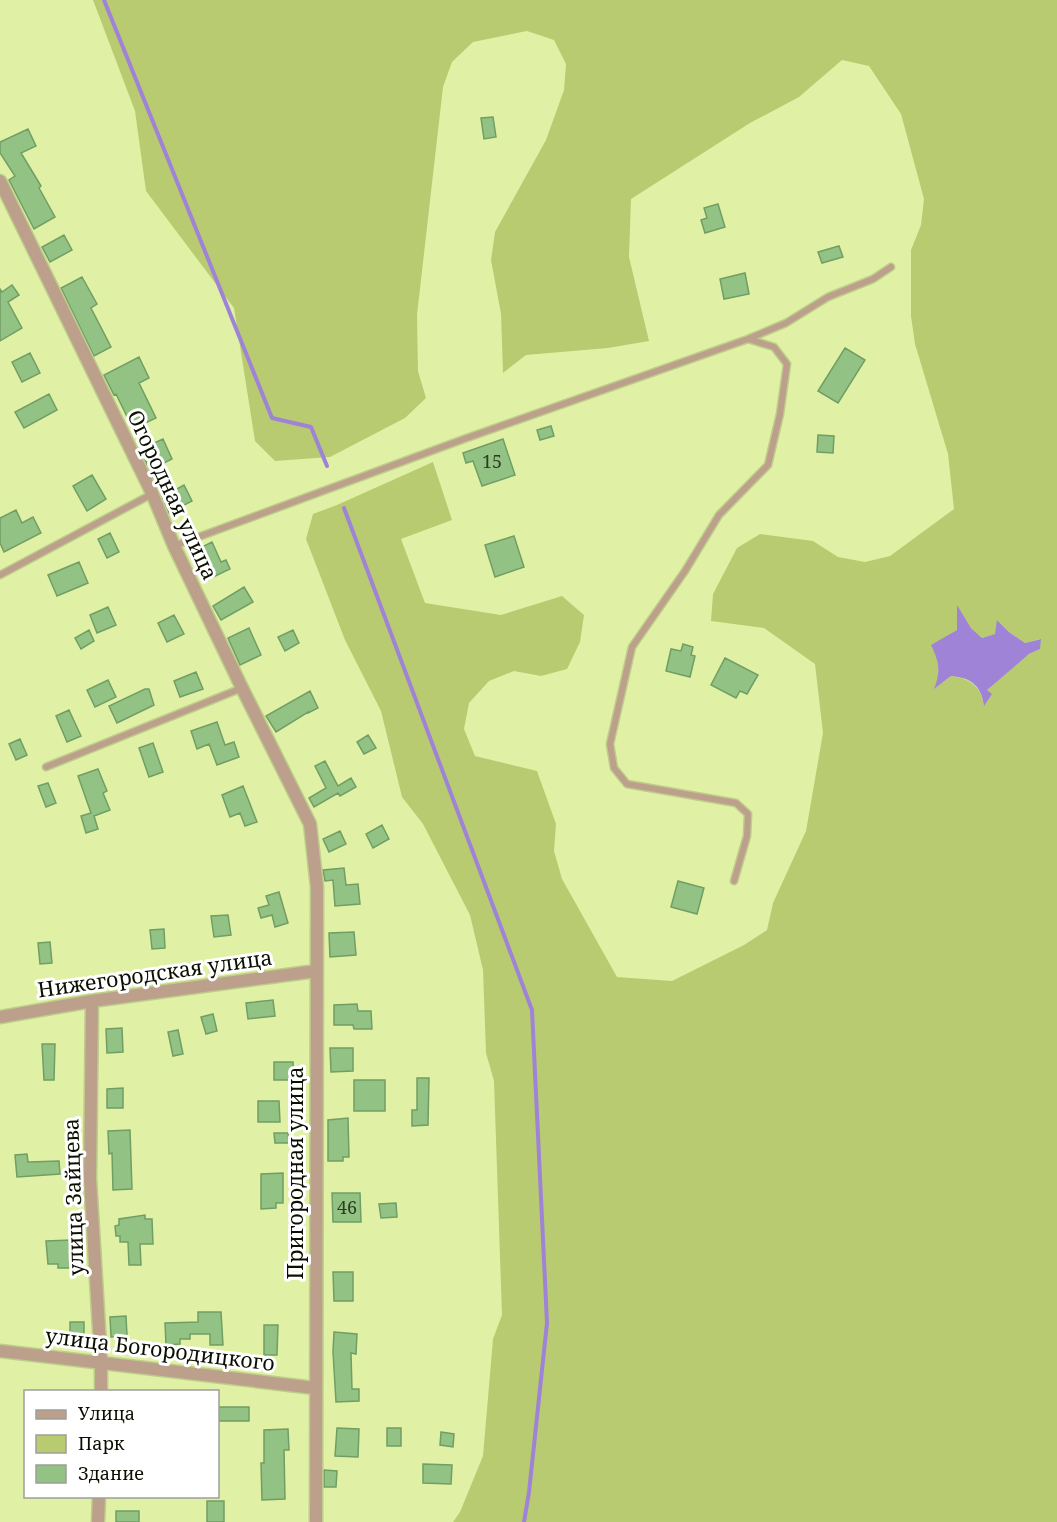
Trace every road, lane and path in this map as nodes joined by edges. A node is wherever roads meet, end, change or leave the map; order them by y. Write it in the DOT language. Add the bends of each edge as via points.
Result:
graph roads {
  1 [pos="0,182"];
  2 [pos="891,267"];
  3 [pos="748,339"];
  4 [pos="152,493"];
  5 [pos="174,546"];
  6 [pos="0,575"];
  7 [pos="242,688"];
  8 [pos="46,766"];
  9 [pos="310,824"];
  10 [pos="734,881"];
  11 [pos="316,971"];
  12 [pos="93,1001"];
  13 [pos="0,1017"];
  14 [pos="0,1351"];
  15 [pos="101,1362"];
  16 [pos="315,1388"];
  17 [pos="101,1390"];
  18 [pos="99,1498"];
  19 [pos="98,1522"];
  20 [pos="316,1522"];
  1 -- 4 [label="street, Огородная улица"];
  2 -- 3 [label="lane"];
  3 -- 5 [label="lane"];
  3 -- 10 [label="lane" via="774,347 787,364 768,465 719,515 632,646 610,744 614,768 627,784 736,802 748,814 747,836"];
  4 -- 5 [label="street, Огородная улица"];
  4 -- 6 [label="lane"];
  5 -- 7 [label="street, Огородная улица"];
  7 -- 8 [label="lane"];
  7 -- 9 [label="street, Огородная улица"];
  9 -- 11 [label="street, Пригородная улица" via="317,887"];
  11 -- 12 [label="street, Нижегородская улица"];
  11 -- 16 [label="street, Пригородная улица"];
  12 -- 13 [label="street, Нижегородская улица"];
  12 -- 15 [label="street, улица Зайцева" via="90,1179"];
  14 -- 15 [label="street, улица Богородицкого"];
  15 -- 16 [label="street, улица Богородицкого"];
  15 -- 17 [label="street, улица Зайцева"];
  16 -- 20 [label="street, Пригородная улица"];
  18 -- 19 [label="street"];
}
